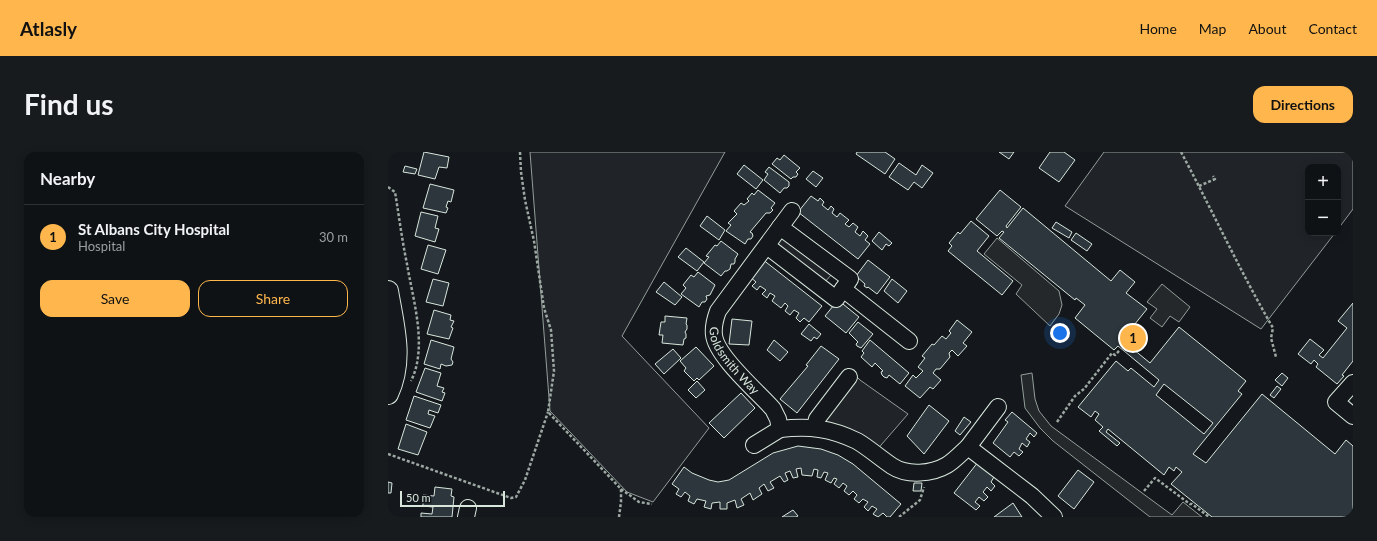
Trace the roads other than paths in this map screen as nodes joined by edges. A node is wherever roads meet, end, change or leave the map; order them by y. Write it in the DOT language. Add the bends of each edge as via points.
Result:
graph roads {
  1 [pos="792,211"];
  2 [pos="780,227"];
  3 [pos="767,246"];
  4 [pos="843,289"];
  5 [pos="388,291"];
  6 [pos="909,341"];
  7 [pos="849,377"];
  8 [pos="1353,382"];
  9 [pos="388,394"];
  10 [pos="998,407"];
  11 [pos="1353,416"];
  12 [pos="816,427"];
  13 [pos="780,428"];
  14 [pos="754,445"];
  15 [pos="968,447"];
  16 [pos="1054,517"];
  1 -- 2 [label="street, Goldsmith Way"];
  2 -- 3 [label="street, Goldsmith Way"];
  2 -- 4 [label="street" via="850,279"];
  3 -- 4 [label="street" via="836,299"];
  3 -- 13 [label="street, Goldsmith Way" via="718,311 714,336 721,353 773,409"];
  4 -- 6 [label="street"];
  5 -- 9 [label="main road" via="398,357"];
  7 -- 12 [label="street" via="817,419"];
  8 -- 11 [label="street" via="1336,402"];
  10 -- 15 [label="street"];
  12 -- 13 [label="street"];
  12 -- 15 [label="street" via="859,442 902,471 937,470"];
  13 -- 14 [label="street"];
  15 -- 16 [label="street" via="1032,496"];
}
